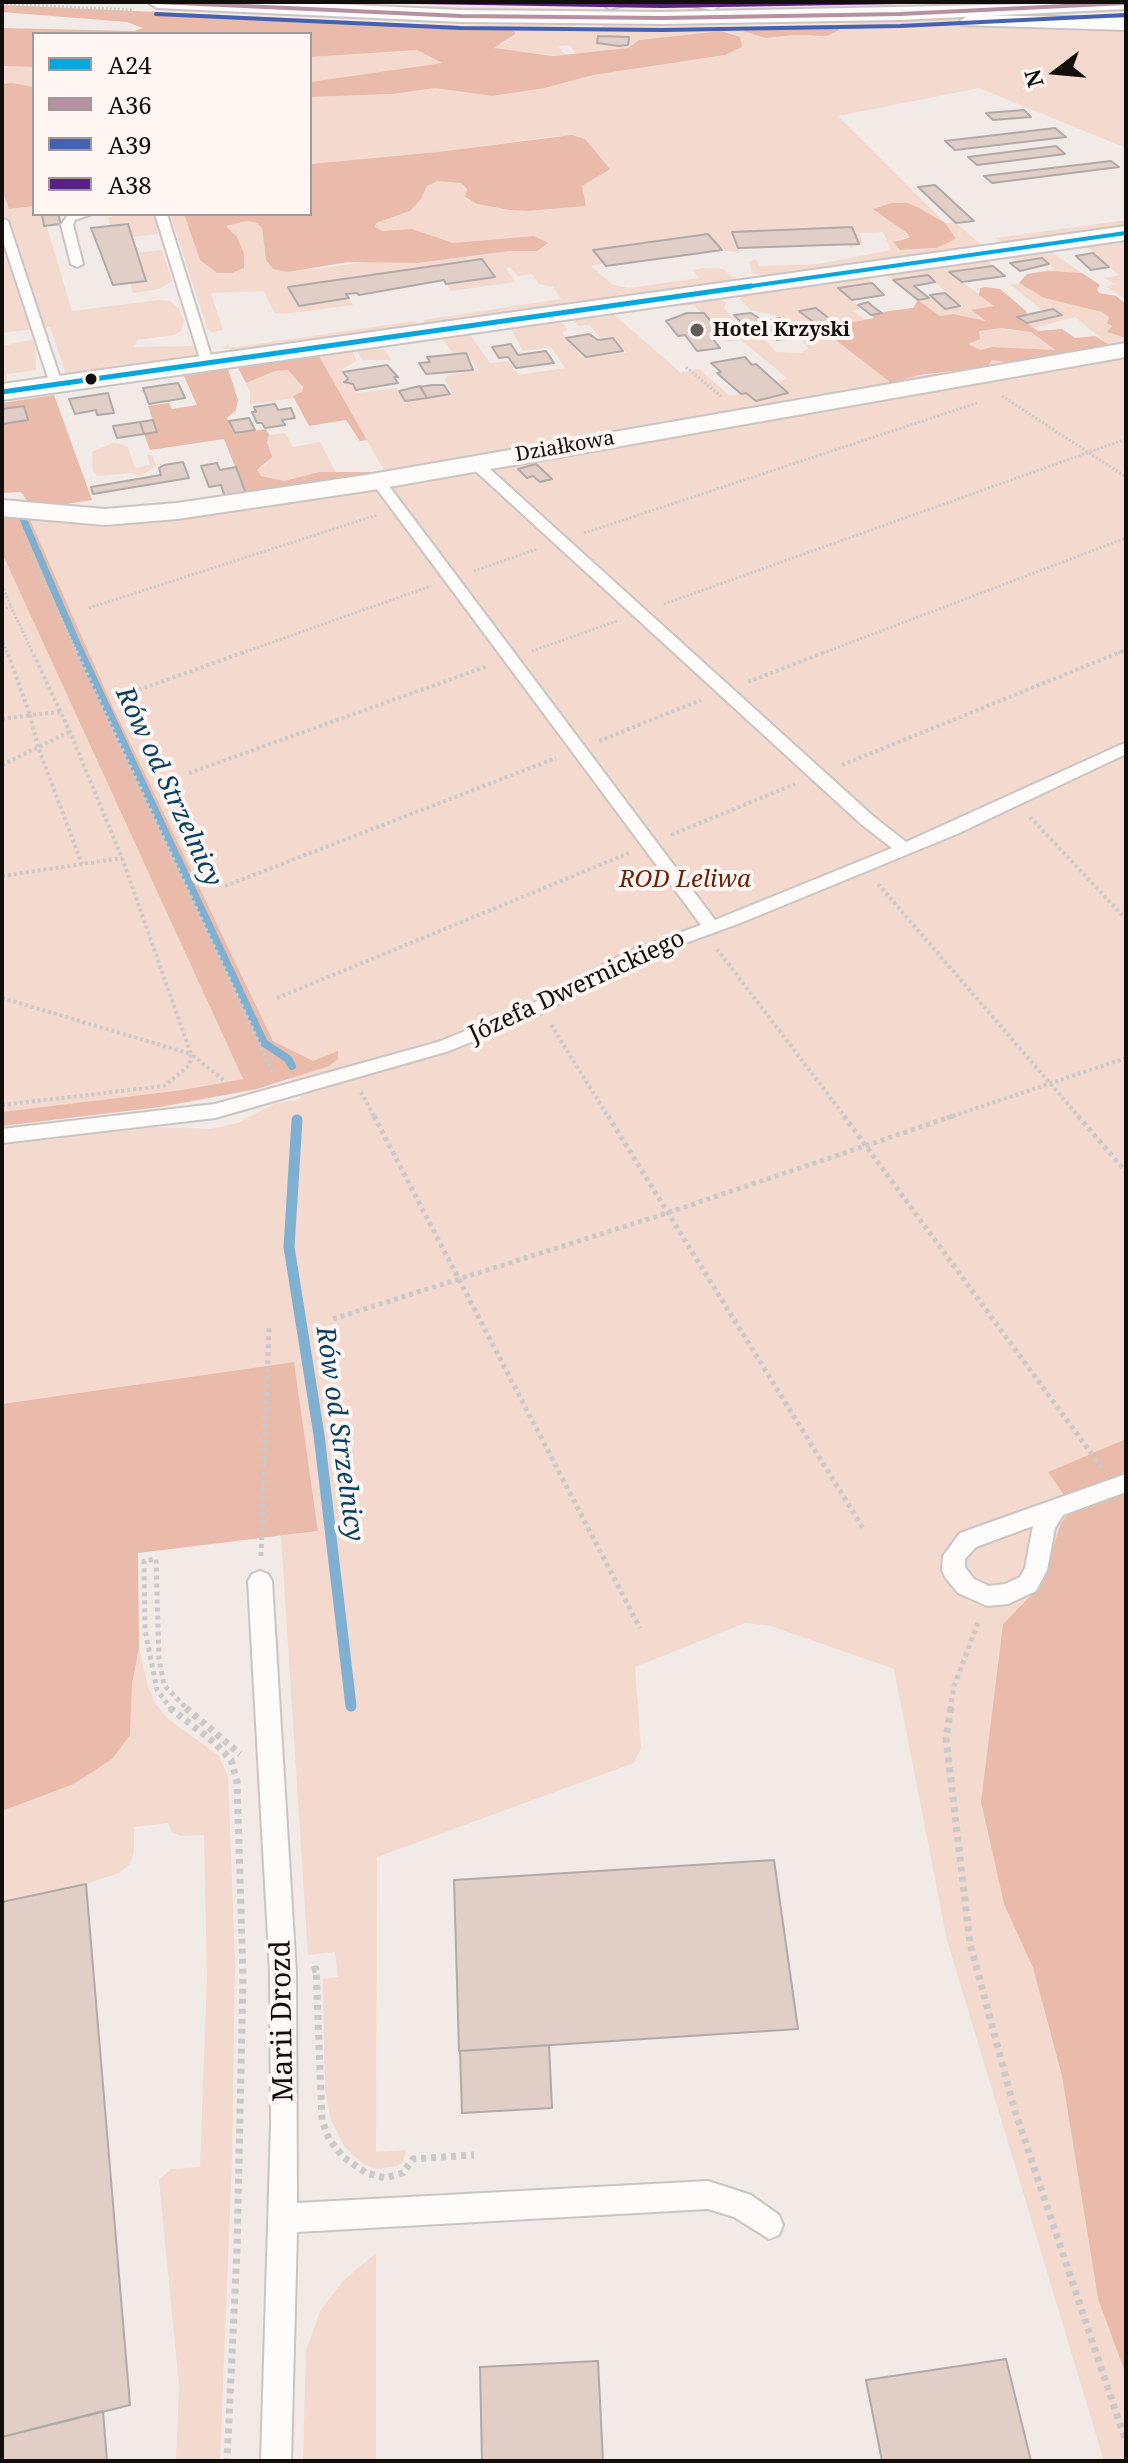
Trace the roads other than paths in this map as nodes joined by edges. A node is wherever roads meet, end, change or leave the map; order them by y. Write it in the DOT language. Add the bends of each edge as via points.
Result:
graph roads {
  1 [pos="157,2"];
  2 [pos="411,2"];
  3 [pos="631,2"];
  4 [pos="676,2"];
  5 [pos="954,2"];
  6 [pos="1126,3"];
  7 [pos="610,6"];
  8 [pos="713,7"];
  9 [pos="969,21"];
  10 [pos="1126,24"];
  11 [pos="78,216"];
  12 [pos="162,216"];
  13 [pos="2,221"];
  14 [pos="1126,233"];
  15 [pos="77,264"];
  16 [pos="1126,350"];
  17 [pos="207,362"];
  18 [pos="56,384"];
  19 [pos="2,392"];
  20 [pos="475,463"];
  21 [pos="378,481"];
  22 [pos="6,508"];
  23 [pos="1126,748"];
  24 [pos="904,849"];
  25 [pos="705,929"];
  26 [pos="2,1136"];
  27 [pos="1122,1485"];
  28 [pos="1055,1509"];
  29 [pos="260,1581"];
  30 [pos="283,2218"];
  31 [pos="769,2225"];
  32 [pos="276,2461"];
  1 -- 6 [label="street" via="461,16 662,18"];
  2 -- 7 [label="street"];
  3 -- 7 [label="lane"];
  4 -- 8 [label="lane"];
  5 -- 8 [label="street"];
  7 -- 8 [label="street"];
  9 -- 10 [label="street"];
  11 -- 15 [label="lane" via="67,225"];
  12 -- 17 [label="lane"];
  13 -- 18 [label="lane"];
  14 -- 17 [label="street"];
  16 -- 20 [label="street, Działkowa"];
  17 -- 18 [label="street"];
  18 -- 19 [label="street"];
  20 -- 21 [label="street, Działkowa"];
  20 -- 24 [label="lane"];
  21 -- 22 [label="street, Działkowa" via="119,516"];
  21 -- 25 [label="lane"];
  23 -- 24 [label="lane, Józefa Dwernickiego"];
  24 -- 25 [label="lane, Józefa Dwernickiego"];
  25 -- 26 [label="lane, Józefa Dwernickiego" via="633,956 534,1010 443,1047 215,1111"];
  27 -- 28 [label="lane"];
  28 -- 28 [label="lane" via="1044,1526 1028,1584 987,1596 966,1586 953,1570 954,1556 968,1540"];
  29 -- 30 [label="lane, Marii Drozd" via="283,1973"];
  30 -- 31 [label="lane" via="708,2195 741,2205"];
  30 -- 32 [label="lane, Marii Drozd"];
}
